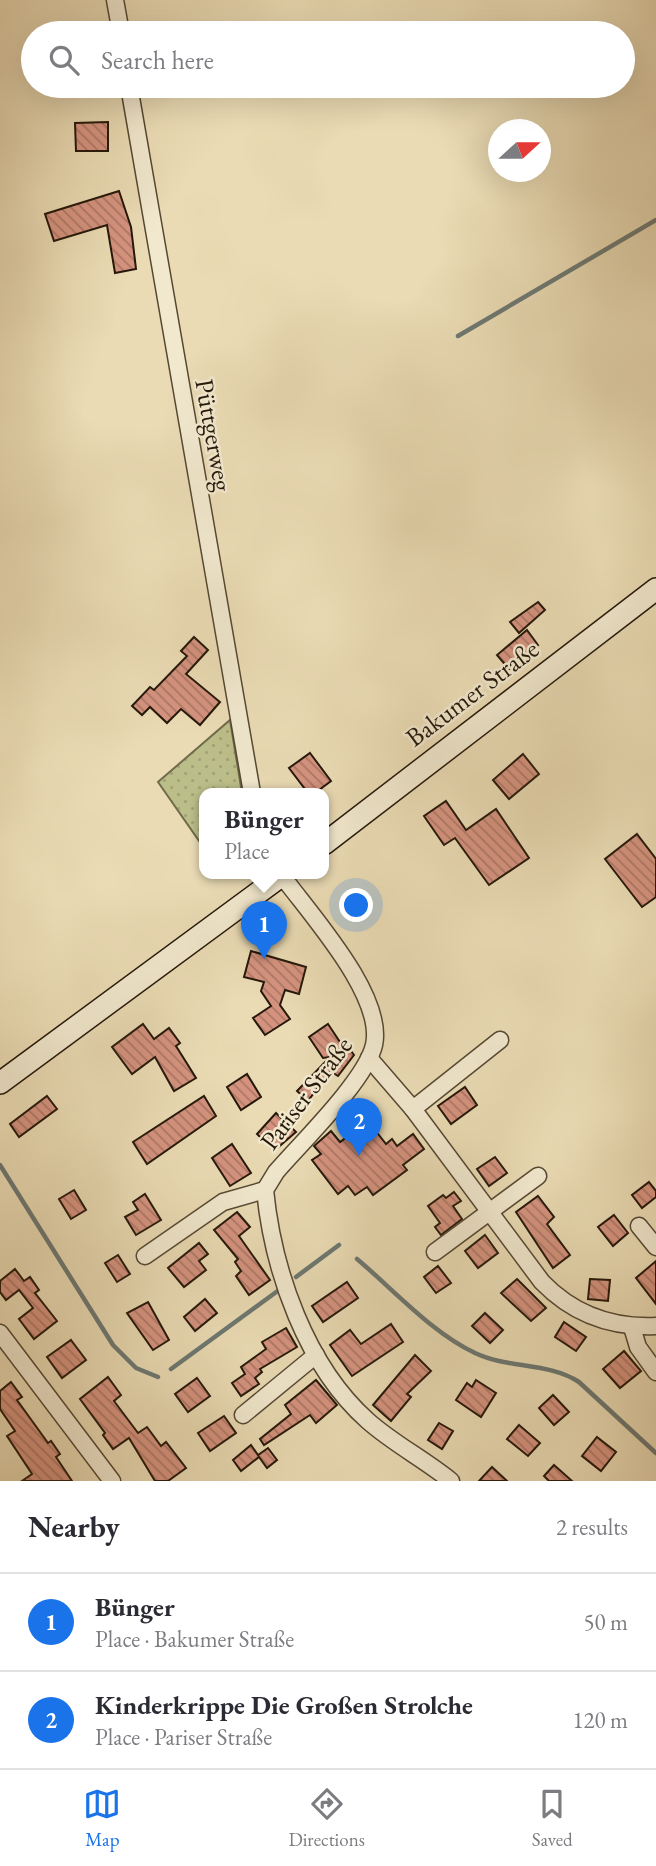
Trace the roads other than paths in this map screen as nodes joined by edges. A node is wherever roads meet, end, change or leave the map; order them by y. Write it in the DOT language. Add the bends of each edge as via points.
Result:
graph roads {
  1 [pos="115,0"];
  2 [pos="119,21"];
  3 [pos="132,98"];
  4 [pos="656,589"];
  5 [pos="251,788"];
  6 [pos="329,840"];
  7 [pos="276,879"];
  8 [pos="286,879"];
  9 [pos="500,1040"];
  10 [pos="369,1058"];
  11 [pos="0,1083"];
  12 [pos="413,1109"];
  13 [pos="538,1177"];
  14 [pos="265,1190"];
  15 [pos="490,1212"];
  16 [pos="639,1226"];
  17 [pos="656,1247"];
  18 [pos="435,1252"];
  19 [pos="145,1255"];
  20 [pos="656,1326"];
  21 [pos="632,1327"];
  22 [pos="0,1333"];
  23 [pos="316,1356"];
  24 [pos="656,1372"];
  25 [pos="243,1415"];
  26 [pos="112,1481"];
  27 [pos="451,1481"];
  1 -- 2 [label="street"];
  3 -- 5 [label="street, Püttgerweg"];
  4 -- 6 [label="main road, Bakumer Straße"];
  7 -- 11 [label="main road"];
  8 -- 10 [label="street, Pariser Straße" via="361,988 372,1019 374,1042"];
  9 -- 12 [label="street"];
  10 -- 12 [label="street"];
  10 -- 14 [label="street, Pariser Straße"];
  12 -- 15 [label="street"];
  13 -- 15 [label="street"];
  14 -- 19 [label="street" via="223,1202"];
  14 -- 23 [label="street, Pariser Straße" via="290,1296"];
  15 -- 18 [label="street"];
  15 -- 21 [label="street" via="558,1298 596,1319"];
  16 -- 17 [label="street"];
  20 -- 21 [label="street"];
  21 -- 24 [label="street" via="638,1347"];
  22 -- 26 [label="street"];
  23 -- 25 [label="street"];
  23 -- 27 [label="street, Pariser Straße" via="344,1397 366,1419"];
}
